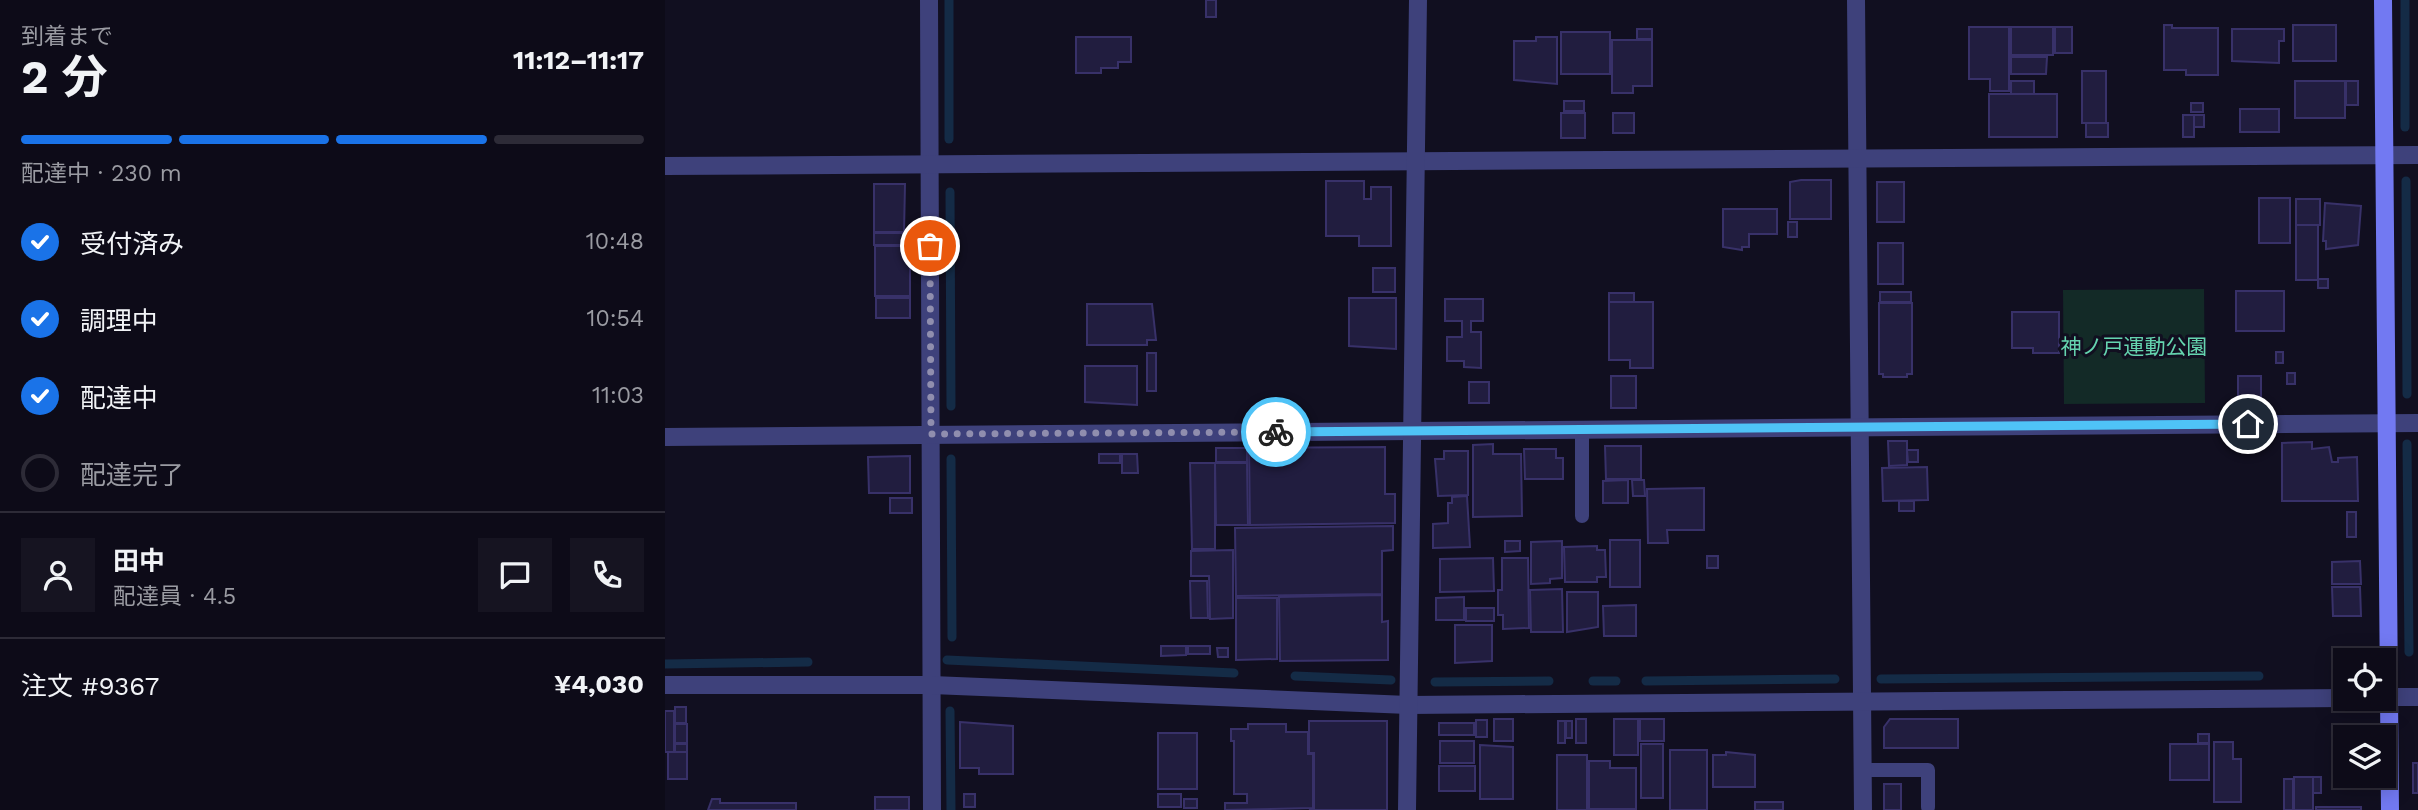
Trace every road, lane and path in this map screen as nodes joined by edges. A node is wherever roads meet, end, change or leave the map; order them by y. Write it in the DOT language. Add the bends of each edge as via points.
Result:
graph roads {
  1 [pos="929,0"];
  2 [pos="1418,0"];
  3 [pos="1856,0"];
  4 [pos="2383,0"];
  5 [pos="2418,155"];
  6 [pos="2384,156"];
  7 [pos="1858,159"];
  8 [pos="1416,162"];
  9 [pos="930,164"];
  10 [pos="665,166"];
  11 [pos="2386,423"];
  12 [pos="2418,423"];
  13 [pos="1860,427"];
  14 [pos="1582,429"];
  15 [pos="1412,430"];
  16 [pos="931,434"];
  17 [pos="665,437"];
  18 [pos="1582,516"];
  19 [pos="2386,648"];
  20 [pos="665,685"];
  21 [pos="932,685"];
  22 [pos="2396,697"];
  23 [pos="2418,697"];
  24 [pos="2333,698"];
  25 [pos="1863,701"];
  26 [pos="1408,705"];
  27 [pos="2386,711"];
  28 [pos="1863,770"];
  29 [pos="1929,807"];
  30 [pos="932,810"];
  31 [pos="1407,810"];
  32 [pos="1863,810"];
  33 [pos="2390,810"];
  1 -- 9 [label="street"];
  2 -- 8 [label="street"];
  3 -- 7 [label="street"];
  4 -- 6 [label="street"];
  5 -- 6 [label="street"];
  6 -- 7 [label="street"];
  6 -- 11 [label="street"];
  7 -- 8 [label="street"];
  7 -- 13 [label="street"];
  8 -- 9 [label="street"];
  8 -- 15 [label="street"];
  9 -- 10 [label="street"];
  9 -- 16 [label="street"];
  11 -- 12 [label="street"];
  11 -- 13 [label="street"];
  11 -- 19 [label="street"];
  13 -- 14 [label="street"];
  13 -- 25 [label="street"];
  14 -- 15 [label="street"];
  14 -- 18 [label="lane"];
  15 -- 16 [label="street"];
  15 -- 26 [label="street"];
  16 -- 17 [label="street"];
  16 -- 21 [label="street"];
  20 -- 21 [label="street"];
  21 -- 26 [label="street"];
  21 -- 30 [label="street"];
  22 -- 23 [label="street"];
  24 -- 25 [label="street"];
  25 -- 26 [label="street"];
  25 -- 28 [label="street"];
  26 -- 31 [label="street"];
  27 -- 33 [label="street"];
  28 -- 29 [label="lane" via="1929,770"];
  28 -- 32 [label="street"];
}
